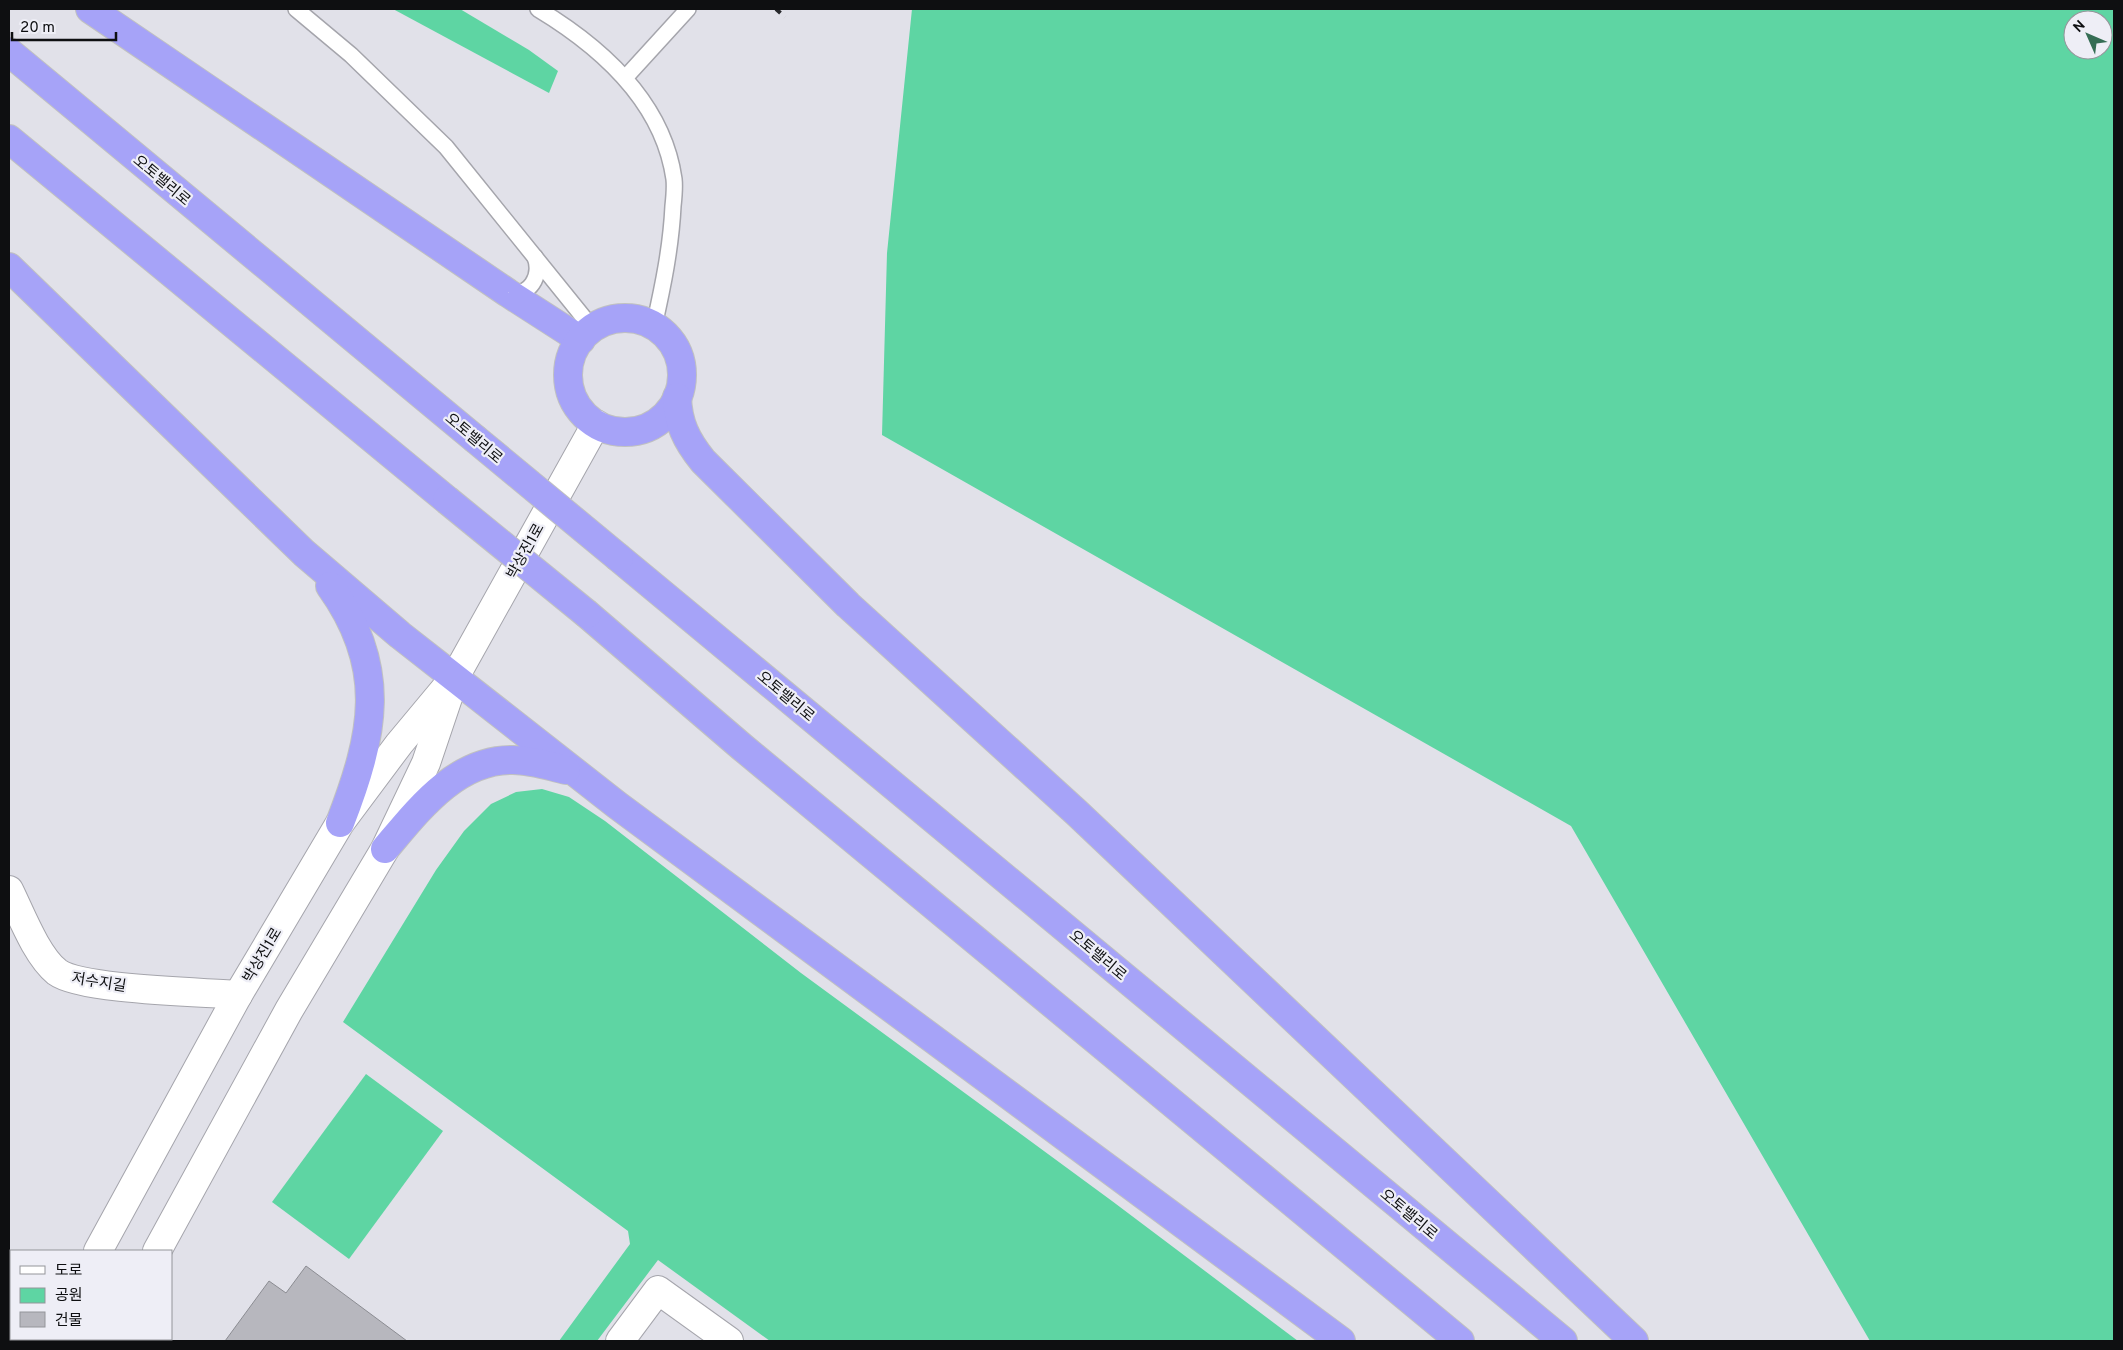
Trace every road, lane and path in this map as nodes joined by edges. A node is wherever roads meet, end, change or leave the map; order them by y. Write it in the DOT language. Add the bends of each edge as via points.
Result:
graph roads {
  1 [pos="90,9"];
  2 [pos="296,9"];
  3 [pos="538,9"];
  4 [pos="688,9"];
  5 [pos="9,52"];
  6 [pos="625,78"];
  7 [pos="9,139"];
  8 [pos="535,257"];
  9 [pos="9,267"];
  10 [pos="508,293"];
  11 [pos="654,326"];
  12 [pos="587,334"];
  13 [pos="678,397"];
  14 [pos="596,424"];
  15 [pos="304,553"];
  16 [pos="455,677"];
  17 [pos="574,772"];
  18 [pos="340,823"];
  19 [pos="385,849"];
  20 [pos="9,890"];
  21 [pos="238,995"];
  22 [pos="99,1250"];
  23 [pos="158,1250"];
  24 [pos="620,1341"];
  25 [pos="729,1341"];
  26 [pos="1341,1341"];
  27 [pos="1460,1341"];
  28 [pos="1563,1341"];
  29 [pos="1634,1341"];
  1 -- 10 [label="highway"];
  2 -- 8 [label="lane" via="351,55 446,147"];
  3 -- 6 [label="lane" via="581,39"];
  4 -- 6 [label="lane"];
  5 -- 28 [label="highway, 오토밸리로, bridge"];
  6 -- 11 [label="lane" via="655,120 668,150 674,180 666,274"];
  7 -- 27 [label="highway, bridge" via="587,614 750,754"];
  8 -- 10 [label="lane" via="538,270 532,284 521,293"];
  8 -- 12 [label="lane"];
  9 -- 15 [label="highway"];
  10 -- 12 [label="highway"];
  11 -- 12 [label="highway" via="639,320 623,319 607,322"];
  11 -- 13 [label="highway" via="667,336 676,350 682,381"];
  12 -- 14 [label="highway" via="572,354 569,386 583,415"];
  13 -- 14 [label="highway" via="657,422 643,429 627,432"];
  13 -- 29 [label="highway" via="680,421 689,444 702,461 848,604 1076,813"];
  14 -- 16 [label="street, 박상진1로"];
  15 -- 16 [label="highway"];
  15 -- 18 [label="highway" via="349,618 368,673 372,700 363,762"];
  16 -- 17 [label="highway"];
  16 -- 18 [label="street, 박상진1로" via="398,744"];
  16 -- 19 [label="street, 박상진1로" via="426,764"];
  17 -- 19 [label="highway" via="513,760 490,762 445,785"];
  17 -- 26 [label="highway"];
  18 -- 21 [label="street, 박상진1로"];
  19 -- 23 [label="street, 박상진1로" via="289,1010"];
  20 -- 21 [label="street, 저수지길" via="42,953 56,971 66,977 98,984"];
  21 -- 22 [label="street, 박상진1로"];
  24 -- 25 [label="street" via="658,1290"];
}
